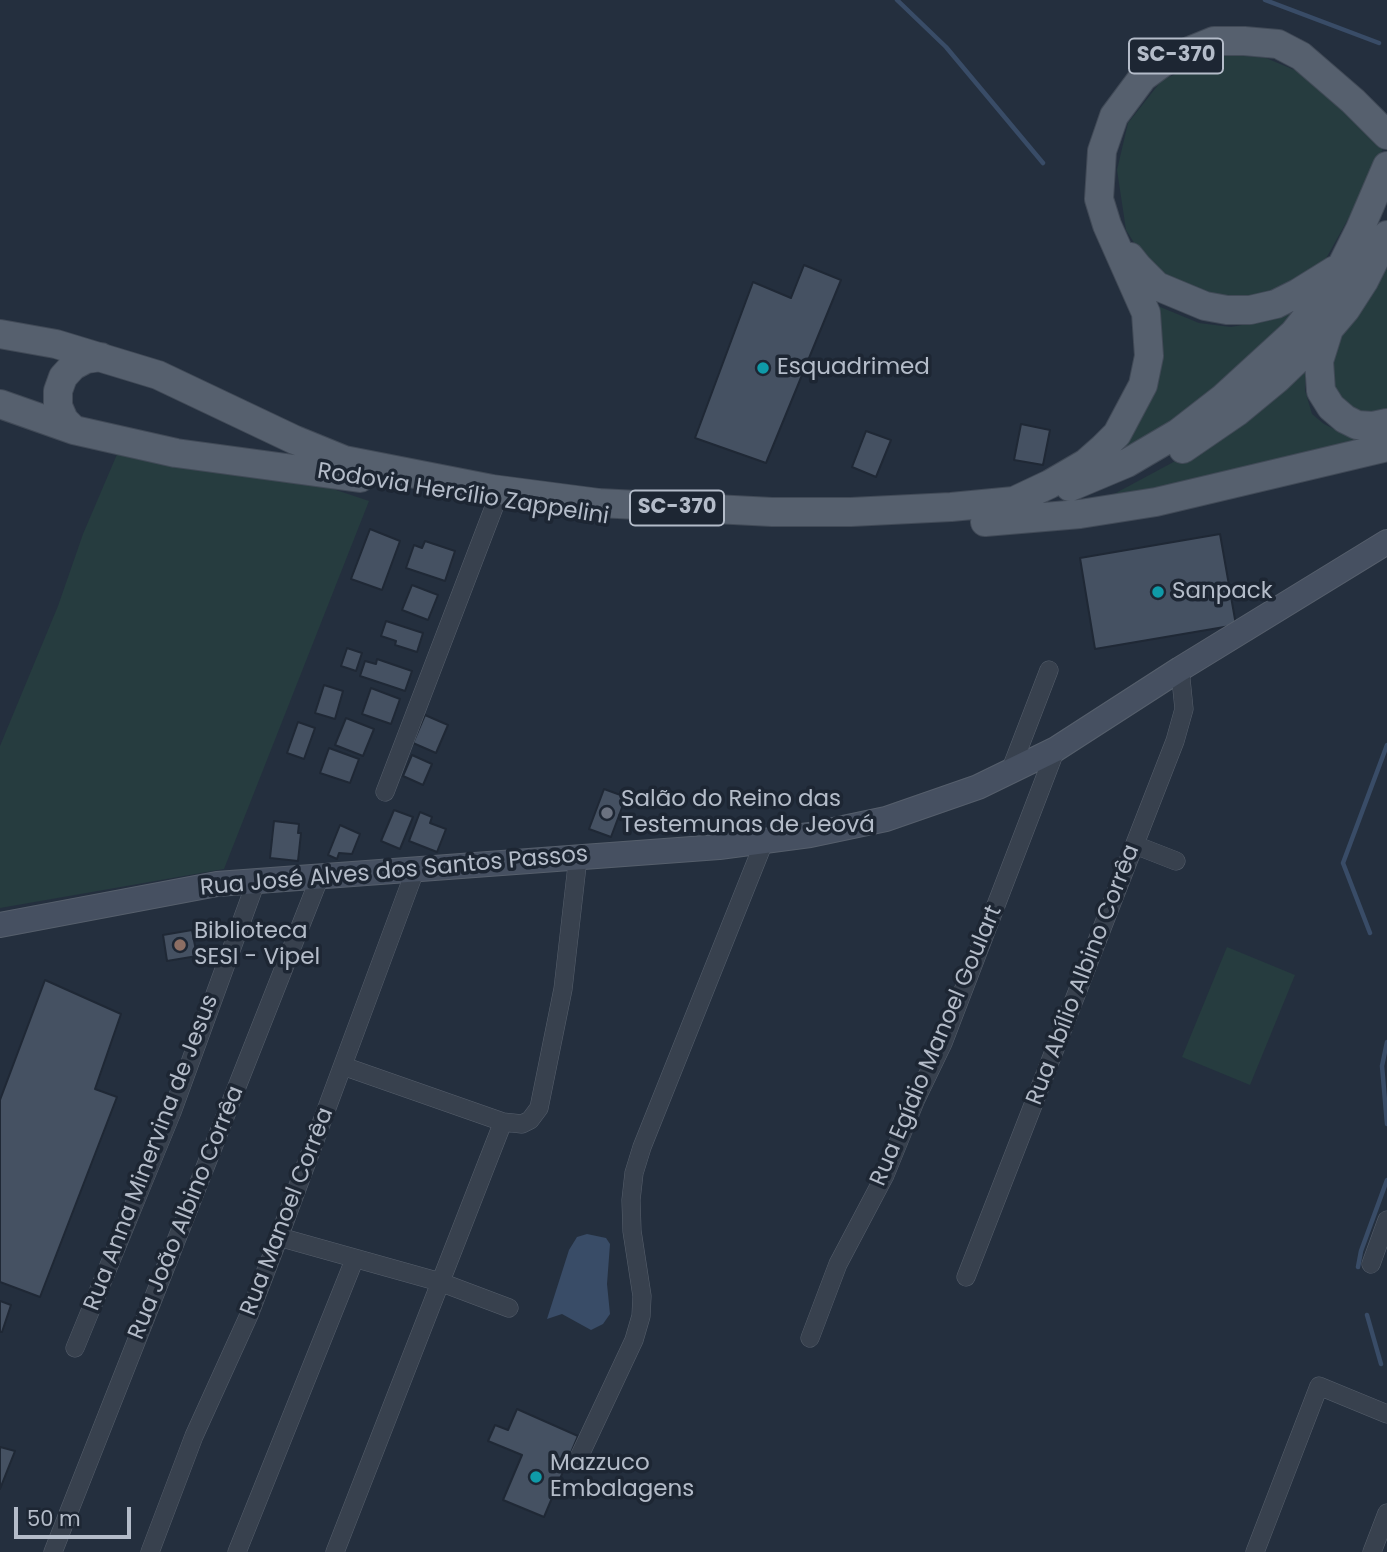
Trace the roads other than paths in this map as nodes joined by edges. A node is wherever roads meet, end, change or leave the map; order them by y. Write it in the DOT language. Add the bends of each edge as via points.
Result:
graph roads {
  1 [pos="1387,135"];
  2 [pos="1387,166"];
  3 [pos="1107,225"];
  4 [pos="1387,235"];
  5 [pos="1341,267"];
  6 [pos="1329,329"];
  7 [pos="0,334"];
  8 [pos="100,357"];
  9 [pos="0,404"];
  10 [pos="1387,423"];
  11 [pos="74,430"];
  12 [pos="1387,447"];
  13 [pos="496,502"];
  14 [pos="1021,510"];
  15 [pos="1387,542"];
  16 [pos="1180,669"];
  17 [pos="1049,670"];
  18 [pos="1056,749"];
  19 [pos="1009,774"];
  20 [pos="385,792"];
  21 [pos="764,842"];
  22 [pos="1135,845"];
  23 [pos="578,857"];
  24 [pos="1176,862"];
  25 [pos="416,868"];
  26 [pos="321,874"];
  27 [pos="257,879"];
  28 [pos="0,925"];
  29 [pos="344,1066"];
  30 [pos="503,1122"];
  31 [pos="1387,1220"];
  32 [pos="279,1237"];
  33 [pos="355,1258"];
  34 [pos="1371,1264"];
  35 [pos="966,1278"];
  36 [pos="440,1282"];
  37 [pos="509,1308"];
  38 [pos="810,1338"];
  39 [pos="75,1348"];
  40 [pos="1387,1414"];
  41 [pos="580,1455"];
  42 [pos="1387,1513"];
  43 [pos="53,1552"];
  44 [pos="150,1552"];
  45 [pos="237,1552"];
  46 [pos="335,1552"];
  47 [pos="1255,1552"];
  48 [pos="1372,1552"];
  1 -- 3 [label="main road, Rodovia Hercílio Zappelini / SC-370" via="1301,56 1278,44 1214,41 1165,61 1143,77 1114,116 1102,151 1099,181"];
  2 -- 5 [label="main road, SC-370"];
  3 -- 5 [label="main road" via="1157,286 1205,306 1250,310 1276,304"];
  3 -- 14 [label="main road, Rodovia Hercílio Zappelini / SC-370" via="1146,313 1149,356 1143,385 1118,434"];
  4 -- 6 [label="main road, SC-370" via="1364,281"];
  5 -- 14 [label="main road, SC-370" via="1294,333 1178,433 1128,463"];
  6 -- 10 [label="main road" via="1319,361 1321,391 1331,407 1357,425"];
  6 -- 14 [label="main road, SC-370" via="1277,379 1208,434 1163,461 1086,499"];
  7 -- 8 [label="main road, Rodovia Hercílio Zappelini / SC-370"];
  8 -- 11 [label="main road" via="73,366 58,391 58,406"];
  8 -- 14 [label="main road, Rodovia Hercílio Zappelini / SC-370" via="158,375 344,460 492,489 599,503 772,512"];
  9 -- 11 [label="main road, Rodovia Hercílio Zappelini / SC-370"];
  11 -- 13 [label="main road, Rodovia Hercílio Zappelini / SC-370" via="176,453"];
  12 -- 14 [label="main road, Rodovia Hercílio Zappelini / SC-370" via="1156,502 1080,514"];
  13 -- 14 [label="main road, Rodovia Hercílio Zappelini / SC-370" via="588,516 731,527 924,526"];
  13 -- 20 [label="street"];
  15 -- 16 [label="street, Rua José Alves dos Santos Passos"];
  16 -- 18 [label="street, Rua José Alves dos Santos Passos"];
  16 -- 22 [label="street, Rua Abílio Albino Corrêa" via="1184,694 1181,723"];
  17 -- 19 [label="street"];
  18 -- 19 [label="street, Rua José Alves dos Santos Passos"];
  18 -- 38 [label="street, Rua Egídio Manoel Goulart" via="943,1043 885,1175 838,1264"];
  19 -- 21 [label="street, Rua José Alves dos Santos Passos" via="886,819"];
  21 -- 23 [label="street, Rua José Alves dos Santos Passos"];
  21 -- 41 [label="street" via="638,1160 631,1200 641,1316"];
  22 -- 24 [label="street"];
  22 -- 35 [label="street, Rua Abílio Albino Corrêa"];
  23 -- 25 [label="street, Rua José Alves dos Santos Passos"];
  23 -- 30 [label="street" via="563,989 539,1108 522,1124"];
  25 -- 26 [label="street, Rua José Alves dos Santos Passos"];
  25 -- 29 [label="street, Rua Manoel Corrêa"];
  26 -- 27 [label="street, Rua José Alves dos Santos Passos"];
  26 -- 43 [label="street, Rua João Albino Corrêa"];
  27 -- 28 [label="street, Rua José Alves dos Santos Passos"];
  27 -- 39 [label="street, Rua Anna Minervina de Jesus" via="172,1112"];
  29 -- 30 [label="street"];
  29 -- 32 [label="street, Rua Manoel Corrêa"];
  30 -- 36 [label="street"];
  31 -- 34 [label="street"];
  32 -- 33 [label="street"];
  32 -- 44 [label="street, Rua Manoel Corrêa"];
  33 -- 36 [label="street"];
  33 -- 45 [label="street"];
  36 -- 37 [label="street"];
  36 -- 46 [label="street"];
  40 -- 47 [label="street" via="1319,1386"];
  42 -- 48 [label="street"];
}
